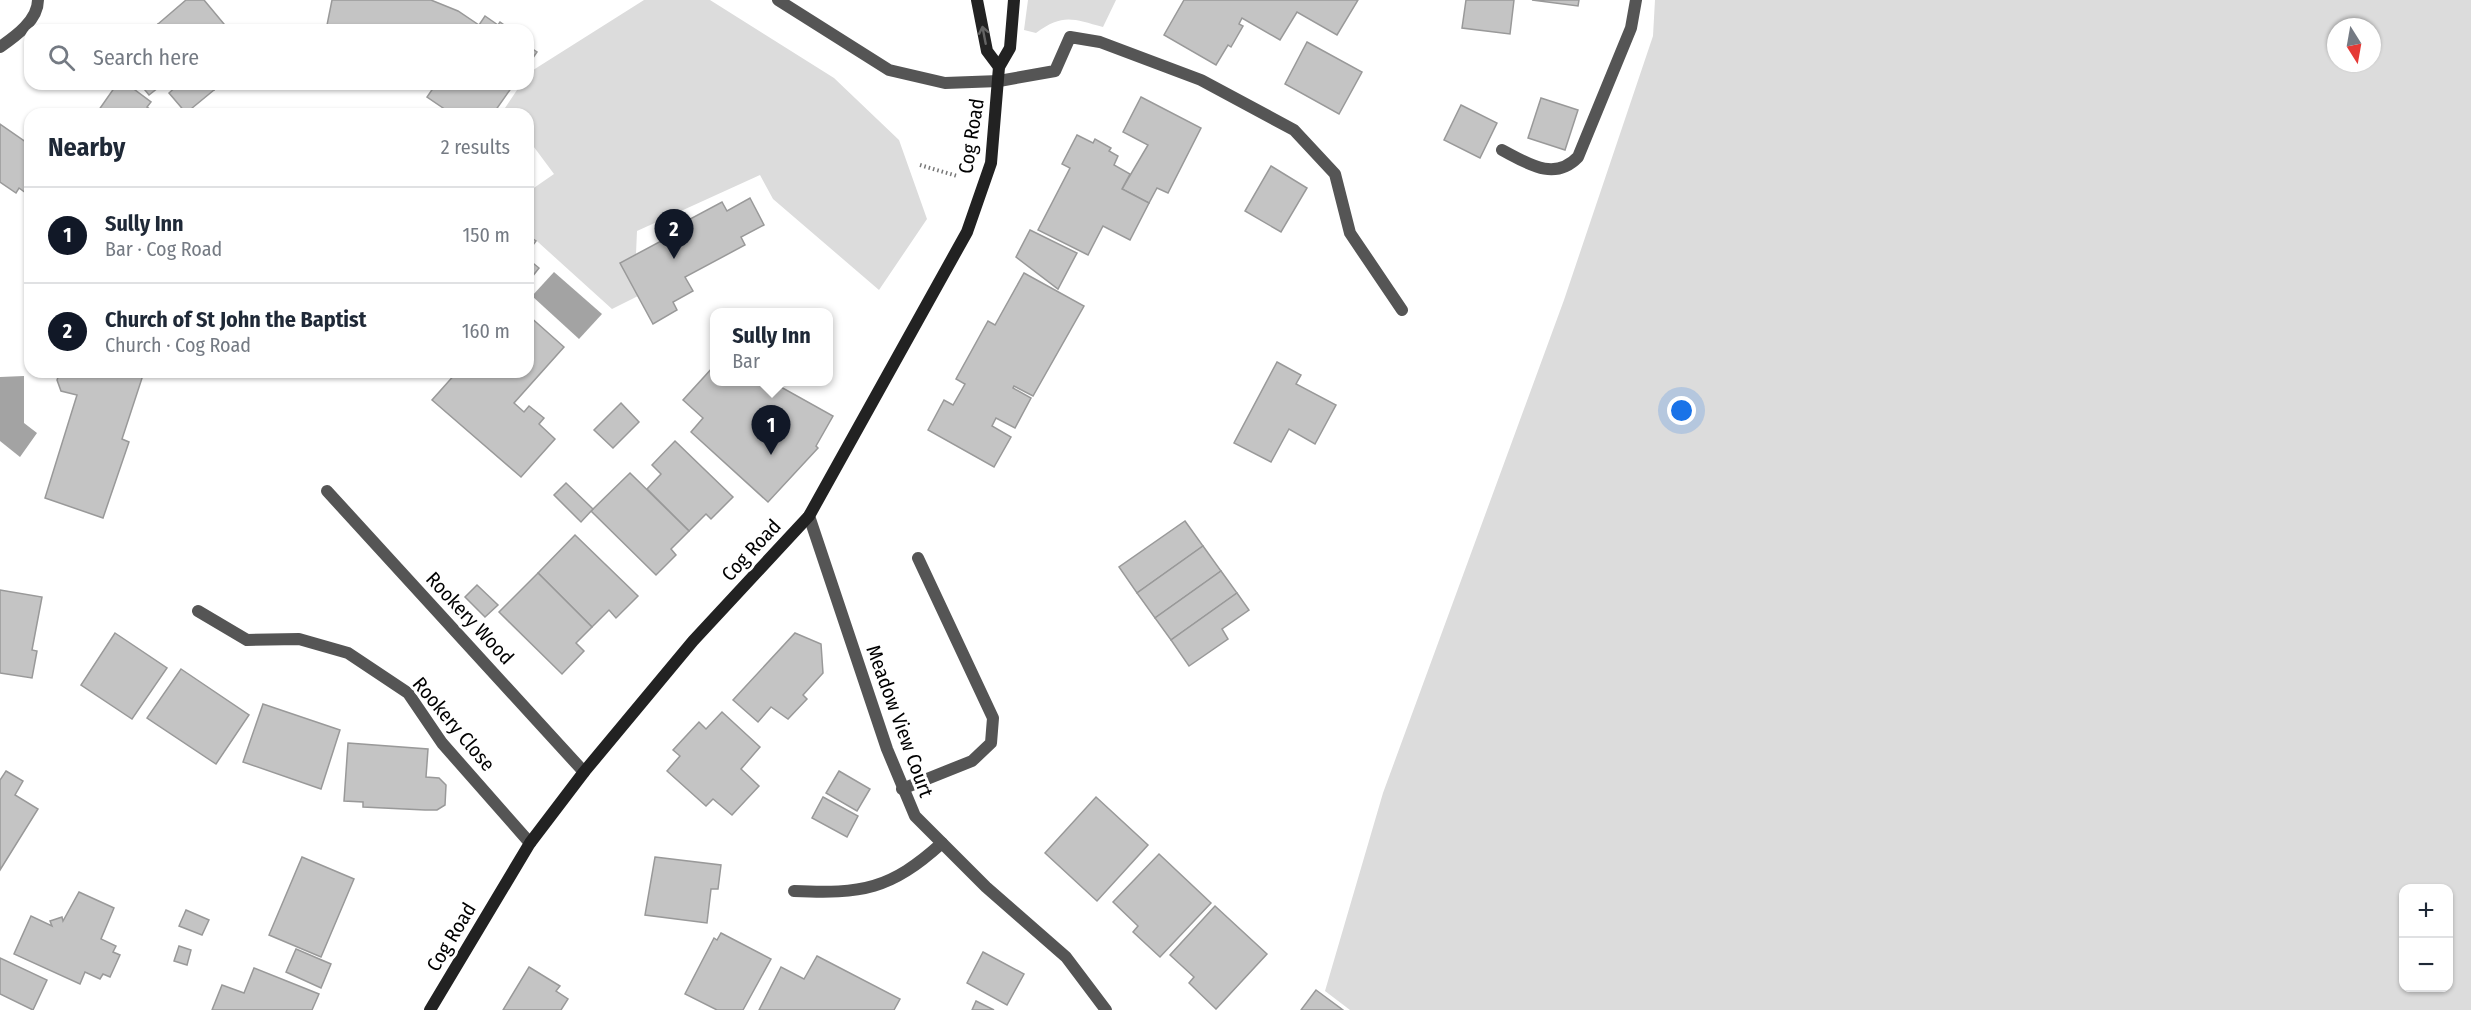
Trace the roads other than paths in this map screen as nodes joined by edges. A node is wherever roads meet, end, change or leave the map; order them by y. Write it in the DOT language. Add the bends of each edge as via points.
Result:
graph roads {
  1 [pos="38,0"];
  2 [pos="778,0"];
  3 [pos="977,0"];
  4 [pos="1014,0"];
  5 [pos="1636,0"];
  6 [pos="26,24"];
  7 [pos="24,26"];
  8 [pos="0,47"];
  9 [pos="999,67"];
  10 [pos="999,81"];
  11 [pos="1502,150"];
  12 [pos="1402,310"];
  13 [pos="327,491"];
  14 [pos="809,516"];
  15 [pos="918,558"];
  16 [pos="198,611"];
  17 [pos="584,772"];
  18 [pos="902,789"];
  19 [pos="530,843"];
  20 [pos="942,843"];
  21 [pos="794,891"];
  22 [pos="430,1010"];
  23 [pos="1106,1010"];
  1 -- 6 [label="street" via="38,9"];
  2 -- 10 [label="street" via="889,70 945,83"];
  9 -- 3 [label="street, Cog Road, one-way" via="987,51"];
  4 -- 9 [label="street, Cog Road" via="1010,48"];
  5 -- 11 [label="street" via="1631,28 1578,157 1557,171 1534,167"];
  7 -- 8 [label="street"];
  9 -- 10 [label="street, Cog Road"];
  10 -- 12 [label="street" via="1054,71 1070,37 1100,42 1200,80 1294,130 1335,174 1350,233"];
  10 -- 14 [label="street, Cog Road" via="991,163 967,232"];
  13 -- 17 [label="street, Rookery Wood"];
  14 -- 17 [label="street, Cog Road" via="693,641"];
  14 -- 18 [label="street, Meadow View Court"];
  15 -- 18 [label="street" via="993,718 991,743 972,761"];
  16 -- 19 [label="street, Rookery Close" via="247,640 298,639 348,653 408,693 442,743"];
  17 -- 19 [label="street, Cog Road"];
  18 -- 20 [label="street, Meadow View Court" via="915,816"];
  19 -- 22 [label="street, Cog Road"];
  20 -- 21 [label="street" via="915,867 875,886 843,893"];
  20 -- 23 [label="street, Meadow View Court" via="1066,957"];
}
